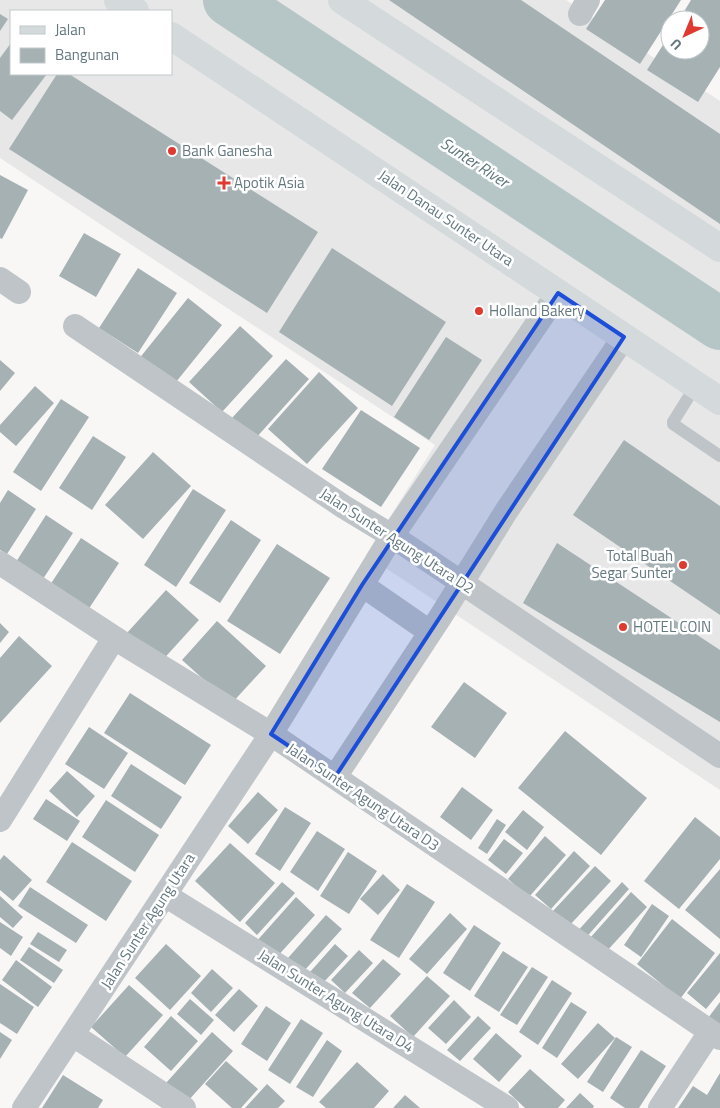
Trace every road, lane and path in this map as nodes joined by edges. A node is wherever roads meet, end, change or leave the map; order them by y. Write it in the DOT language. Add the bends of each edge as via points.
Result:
graph roads {
  1 [pos="118,0"];
  2 [pos="342,0"];
  3 [pos="133,10"];
  4 [pos="172,37"];
  5 [pos="720,248"];
  6 [pos="0,279"];
  7 [pos="19,292"];
  8 [pos="558,293"];
  9 [pos="75,326"];
  10 [pos="624,337"];
  11 [pos="696,385"];
  12 [pos="720,401"];
  13 [pos="720,456"];
  14 [pos="392,536"];
  15 [pos="0,563"];
  16 [pos="461,582"];
  17 [pos="362,585"];
  18 [pos="430,632"];
  19 [pos="114,638"];
  20 [pos="271,734"];
  21 [pos="720,756"];
  22 [pos="335,777"];
  23 [pos="7,794"];
  24 [pos="0,820"];
  25 [pos="165,895"];
  26 [pos="73,1035"];
  27 [pos="715,1035"];
  28 [pos="24,1108"];
  29 [pos="184,1108"];
  30 [pos="507,1108"];
  31 [pos="660,1108"];
  1 -- 3 [label="main road"];
  2 -- 5 [label="main road"];
  4 -- 8 [label="main road, Jalan Danau Sunter Utara"];
  6 -- 7 [label="street"];
  8 -- 10 [label="main road, Jalan Danau Sunter Utara"];
  8 -- 14 [label="street, Jalan Sunter Agung Utara"];
  9 -- 14 [label="street, Jalan Sunter Agung Utara D2" via="336,502"];
  10 -- 11 [label="main road, Jalan Danau Sunter Utara"];
  10 -- 16 [label="street"];
  11 -- 12 [label="main road, Jalan Danau Sunter Utara"];
  11 -- 13 [label="lane" via="673,424"];
  14 -- 16 [label="street, Jalan Sunter Agung Utara D2"];
  14 -- 17 [label="street, Jalan Sunter Agung Utara"];
  15 -- 19 [label="street, Jalan Sunter Agung Utara D3"];
  16 -- 18 [label="street"];
  16 -- 21 [label="street, Jalan Sunter Agung Utara D2"];
  17 -- 18 [label="street"];
  17 -- 20 [label="street, Jalan Sunter Agung Utara"];
  18 -- 22 [label="street"];
  19 -- 20 [label="street, Jalan Sunter Agung Utara D3"];
  19 -- 23 [label="street"];
  20 -- 22 [label="street, Jalan Sunter Agung Utara D3"];
  20 -- 25 [label="street, Jalan Sunter Agung Utara"];
  22 -- 27 [label="street, Jalan Sunter Agung Utara D3"];
  23 -- 24 [label="street"];
  25 -- 26 [label="street, Jalan Sunter Agung Utara"];
  25 -- 30 [label="street, Jalan Sunter Agung Utara D4"];
  26 -- 28 [label="street, Jalan Sunter Agung Utara"];
  26 -- 29 [label="street"];
  27 -- 31 [label="street"];
}
